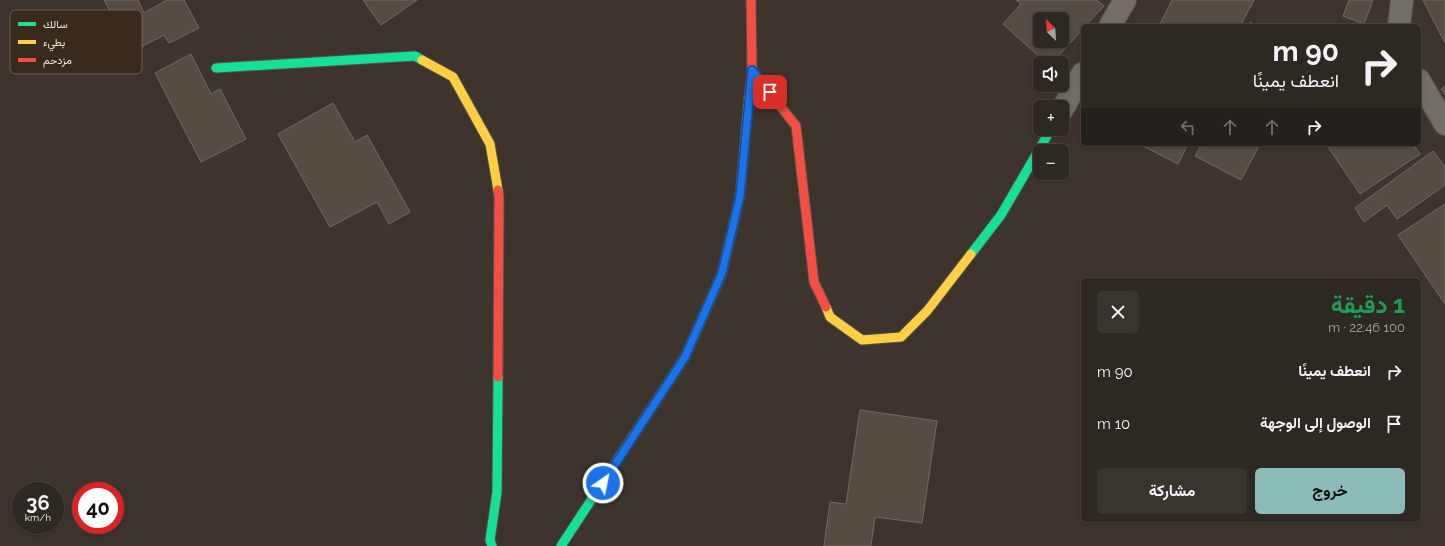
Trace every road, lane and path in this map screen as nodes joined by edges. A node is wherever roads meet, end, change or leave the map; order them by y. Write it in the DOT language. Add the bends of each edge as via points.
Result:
graph roads {
  1 [pos="751,0"];
  2 [pos="1125,0"];
  3 [pos="1402,0"];
  4 [pos="1111,24"];
  5 [pos="1399,24"];
  6 [pos="216,68"];
  7 [pos="752,70"];
  8 [pos="1081,77"];
  9 [pos="1421,83"];
  10 [pos="1068,100"];
  11 [pos="1445,124"];
  12 [pos="1047,136"];
  13 [pos="492,546"];
  14 [pos="562,546"];
  1 -- 7 [label="street"];
  2 -- 4 [label="street"];
  3 -- 5 [label="street"];
  6 -- 13 [label="street" via="415,56 453,77 490,144 499,198 497,492 490,540"];
  7 -- 12 [label="street" via="796,126 814,282 830,317 862,340 902,337 927,311 1001,215"];
  7 -- 14 [label="street" via="740,196 722,273 685,357"];
  8 -- 10 [label="street"];
  9 -- 11 [label="street"];
}
